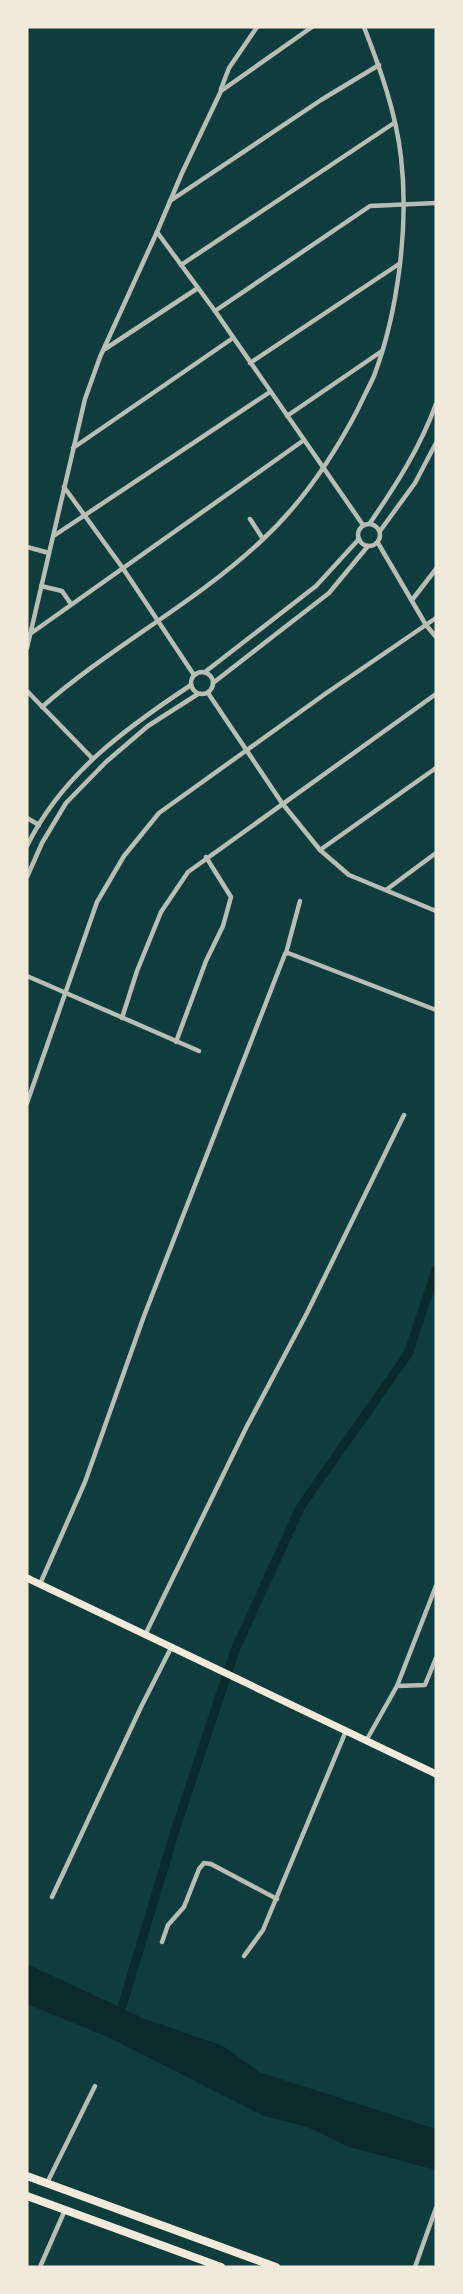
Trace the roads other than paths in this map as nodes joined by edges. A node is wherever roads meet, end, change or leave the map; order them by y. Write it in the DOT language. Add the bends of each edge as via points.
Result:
graph roads {
  1 [pos="257,27"];
  2 [pos="312,27"];
  3 [pos="364,27"];
  4 [pos="302,30"];
  5 [pos="379,65"];
  6 [pos="221,91"];
  7 [pos="394,123"];
  8 [pos="170,202"];
  9 [pos="403,203"];
  10 [pos="436,203"];
  11 [pos="158,232"];
  12 [pos="399,264"];
  13 [pos="181,265"];
  14 [pos="198,288"];
  15 [pos="215,311"];
  16 [pos="233,338"];
  17 [pos="104,350"];
  18 [pos="381,351"];
  19 [pos="250,363"];
  20 [pos="270,392"];
  21 [pos="436,404"];
  22 [pos="287,416"];
  23 [pos="304,440"];
  24 [pos="436,443"];
  25 [pos="73,448"];
  26 [pos="324,468"];
  27 [pos="64,487"];
  28 [pos="85,516"];
  29 [pos="250,519"];
  30 [pos="370,524"];
  31 [pos="363,525"];
  32 [pos="380,531"];
  33 [pos="54,535"];
  34 [pos="263,539"];
  35 [pos="358,539"];
  36 [pos="378,543"];
  37 [pos="368,546"];
  38 [pos="27,547"];
  39 [pos="49,553"];
  40 [pos="122,567"];
  41 [pos="436,569"];
  42 [pos="41,586"];
  43 [pos="412,600"];
  44 [pos="71,604"];
  45 [pos="30,616"];
  46 [pos="436,618"];
  47 [pos="158,621"];
  48 [pos="426,625"];
  49 [pos="30,634"];
  50 [pos="436,637"];
  51 [pos="27,648"];
  52 [pos="204,672"];
  53 [pos="194,675"];
  54 [pos="213,683"];
  55 [pos="190,685"];
  56 [pos="27,691"];
  57 [pos="208,693"];
  58 [pos="198,694"];
  59 [pos="436,694"];
  60 [pos="42,707"];
  61 [pos="247,750"];
  62 [pos="92,758"];
  63 [pos="436,768"];
  64 [pos="282,803"];
  65 [pos="27,819"];
  66 [pos="39,825"];
  67 [pos="27,846"];
  68 [pos="320,850"];
  69 [pos="436,853"];
  70 [pos="206,858"];
  71 [pos="27,877"];
  72 [pos="386,890"];
  73 [pos="300,901"];
  74 [pos="436,911"];
  75 [pos="286,953"];
  76 [pos="27,976"];
  77 [pos="65,992"];
  78 [pos="436,1010"];
  79 [pos="122,1018"];
  80 [pos="176,1042"];
  81 [pos="199,1051"];
  82 [pos="27,1103"];
  83 [pos="404,1115"];
  84 [pos="27,1578"];
  85 [pos="40,1584"];
  86 [pos="436,1586"];
  87 [pos="145,1635"];
  88 [pos="172,1646"];
  89 [pos="436,1658"];
  90 [pos="397,1686"];
  91 [pos="346,1731"];
  92 [pos="366,1740"];
  93 [pos="436,1774"];
  94 [pos="52,1897"];
  95 [pos="277,1899"];
  96 [pos="162,1942"];
  97 [pos="244,1956"];
  98 [pos="95,2086"];
  99 [pos="27,2176"];
  100 [pos="47,2183"];
  101 [pos="27,2196"];
  102 [pos="436,2208"];
  103 [pos="65,2210"];
  104 [pos="40,2267"];
  105 [pos="221,2267"];
  106 [pos="276,2267"];
  107 [pos="415,2267"];
  1 -- 6 [label="street" via="229,68"];
  2 -- 4 [label="street"];
  3 -- 5 [label="street"];
  4 -- 6 [label="street"];
  5 -- 7 [label="street"];
  5 -- 8 [label="street"];
  6 -- 8 [label="street"];
  7 -- 9 [label="street" via="401,157"];
  7 -- 13 [label="street"];
  8 -- 11 [label="street"];
  9 -- 10 [label="street"];
  9 -- 12 [label="street" via="404,234"];
  9 -- 15 [label="street" via="370,206"];
  11 -- 13 [label="street"];
  11 -- 17 [label="street"];
  12 -- 18 [label="street"];
  12 -- 19 [label="street"];
  13 -- 14 [label="street"];
  14 -- 15 [label="street"];
  14 -- 17 [label="street"];
  15 -- 16 [label="street"];
  16 -- 19 [label="street"];
  16 -- 25 [label="street"];
  17 -- 25 [label="street" via="85,399"];
  18 -- 22 [label="street"];
  18 -- 26 [label="street" via="373,378"];
  19 -- 20 [label="street"];
  20 -- 22 [label="street"];
  20 -- 28 [label="street"];
  21 -- 30 [label="street" via="405,471"];
  22 -- 23 [label="street"];
  23 -- 26 [label="street"];
  23 -- 40 [label="street"];
  24 -- 32 [label="street" via="415,483"];
  25 -- 27 [label="street"];
  26 -- 31 [label="street"];
  26 -- 34 [label="street" via="295,507"];
  27 -- 28 [label="street"];
  27 -- 33 [label="street"];
  28 -- 33 [label="street"];
  28 -- 40 [label="street"];
  29 -- 34 [label="street"];
  30 -- 31 [label="street"];
  30 -- 32 [label="street"];
  31 -- 35 [label="street"];
  32 -- 36 [label="street"];
  33 -- 39 [label="street"];
  34 -- 47 [label="street"];
  35 -- 37 [label="street"];
  35 -- 52 [label="street" via="316,586"];
  36 -- 37 [label="street"];
  36 -- 43 [label="street"];
  37 -- 54 [label="street" via="329,593"];
  38 -- 39 [label="street"];
  39 -- 42 [label="street"];
  40 -- 44 [label="street"];
  40 -- 47 [label="street"];
  41 -- 43 [label="street"];
  42 -- 44 [label="street" via="62,591"];
  42 -- 45 [label="street"];
  43 -- 48 [label="street"];
  44 -- 49 [label="street"];
  45 -- 49 [label="street"];
  46 -- 48 [label="street"];
  47 -- 53 [label="street"];
  47 -- 60 [label="street" via="72,681"];
  48 -- 50 [label="street"];
  48 -- 61 [label="street"];
  49 -- 51 [label="street"];
  52 -- 53 [label="street"];
  52 -- 54 [label="street"];
  53 -- 55 [label="street"];
  54 -- 57 [label="street"];
  55 -- 58 [label="street"];
  55 -- 62 [label="street" via="139,719"];
  56 -- 60 [label="street"];
  57 -- 58 [label="street"];
  57 -- 61 [label="street"];
  58 -- 71 [label="street" via="148,726 66,803"];
  59 -- 64 [label="street"];
  60 -- 62 [label="street"];
  61 -- 64 [label="street"];
  61 -- 77 [label="street" via="159,813 124,856 97,902"];
  62 -- 66 [label="street" via="57,796"];
  63 -- 68 [label="street"];
  64 -- 68 [label="street"];
  64 -- 70 [label="street"];
  65 -- 66 [label="street"];
  66 -- 67 [label="street"];
  68 -- 72 [label="street" via="349,875"];
  69 -- 72 [label="street"];
  70 -- 79 [label="street" via="188,872 160,912"];
  70 -- 80 [label="street" via="231,897"];
  72 -- 74 [label="street"];
  73 -- 75 [label="street"];
  75 -- 78 [label="street"];
  75 -- 85 [label="street" via="144,1316 85,1482"];
  76 -- 77 [label="street"];
  77 -- 79 [label="street"];
  77 -- 82 [label="street"];
  79 -- 80 [label="street"];
  80 -- 81 [label="street"];
  83 -- 87 [label="street"];
  84 -- 85 [label="main road"];
  85 -- 87 [label="main road"];
  86 -- 90 [label="street"];
  87 -- 88 [label="main road"];
  88 -- 91 [label="main road"];
  88 -- 94 [label="street"];
  89 -- 90 [label="street" via="425,1685"];
  90 -- 92 [label="street"];
  91 -- 92 [label="main road"];
  91 -- 95 [label="street"];
  92 -- 93 [label="main road"];
  95 -- 96 [label="street" via="204,1863 184,1908 168,1925"];
  95 -- 97 [label="street" via="263,1930"];
  98 -- 100 [label="street"];
  99 -- 100 [label="main road"];
  100 -- 106 [label="main road"];
  101 -- 103 [label="main road"];
  102 -- 107 [label="street"];
  103 -- 104 [label="street"];
  103 -- 105 [label="main road"];
}
